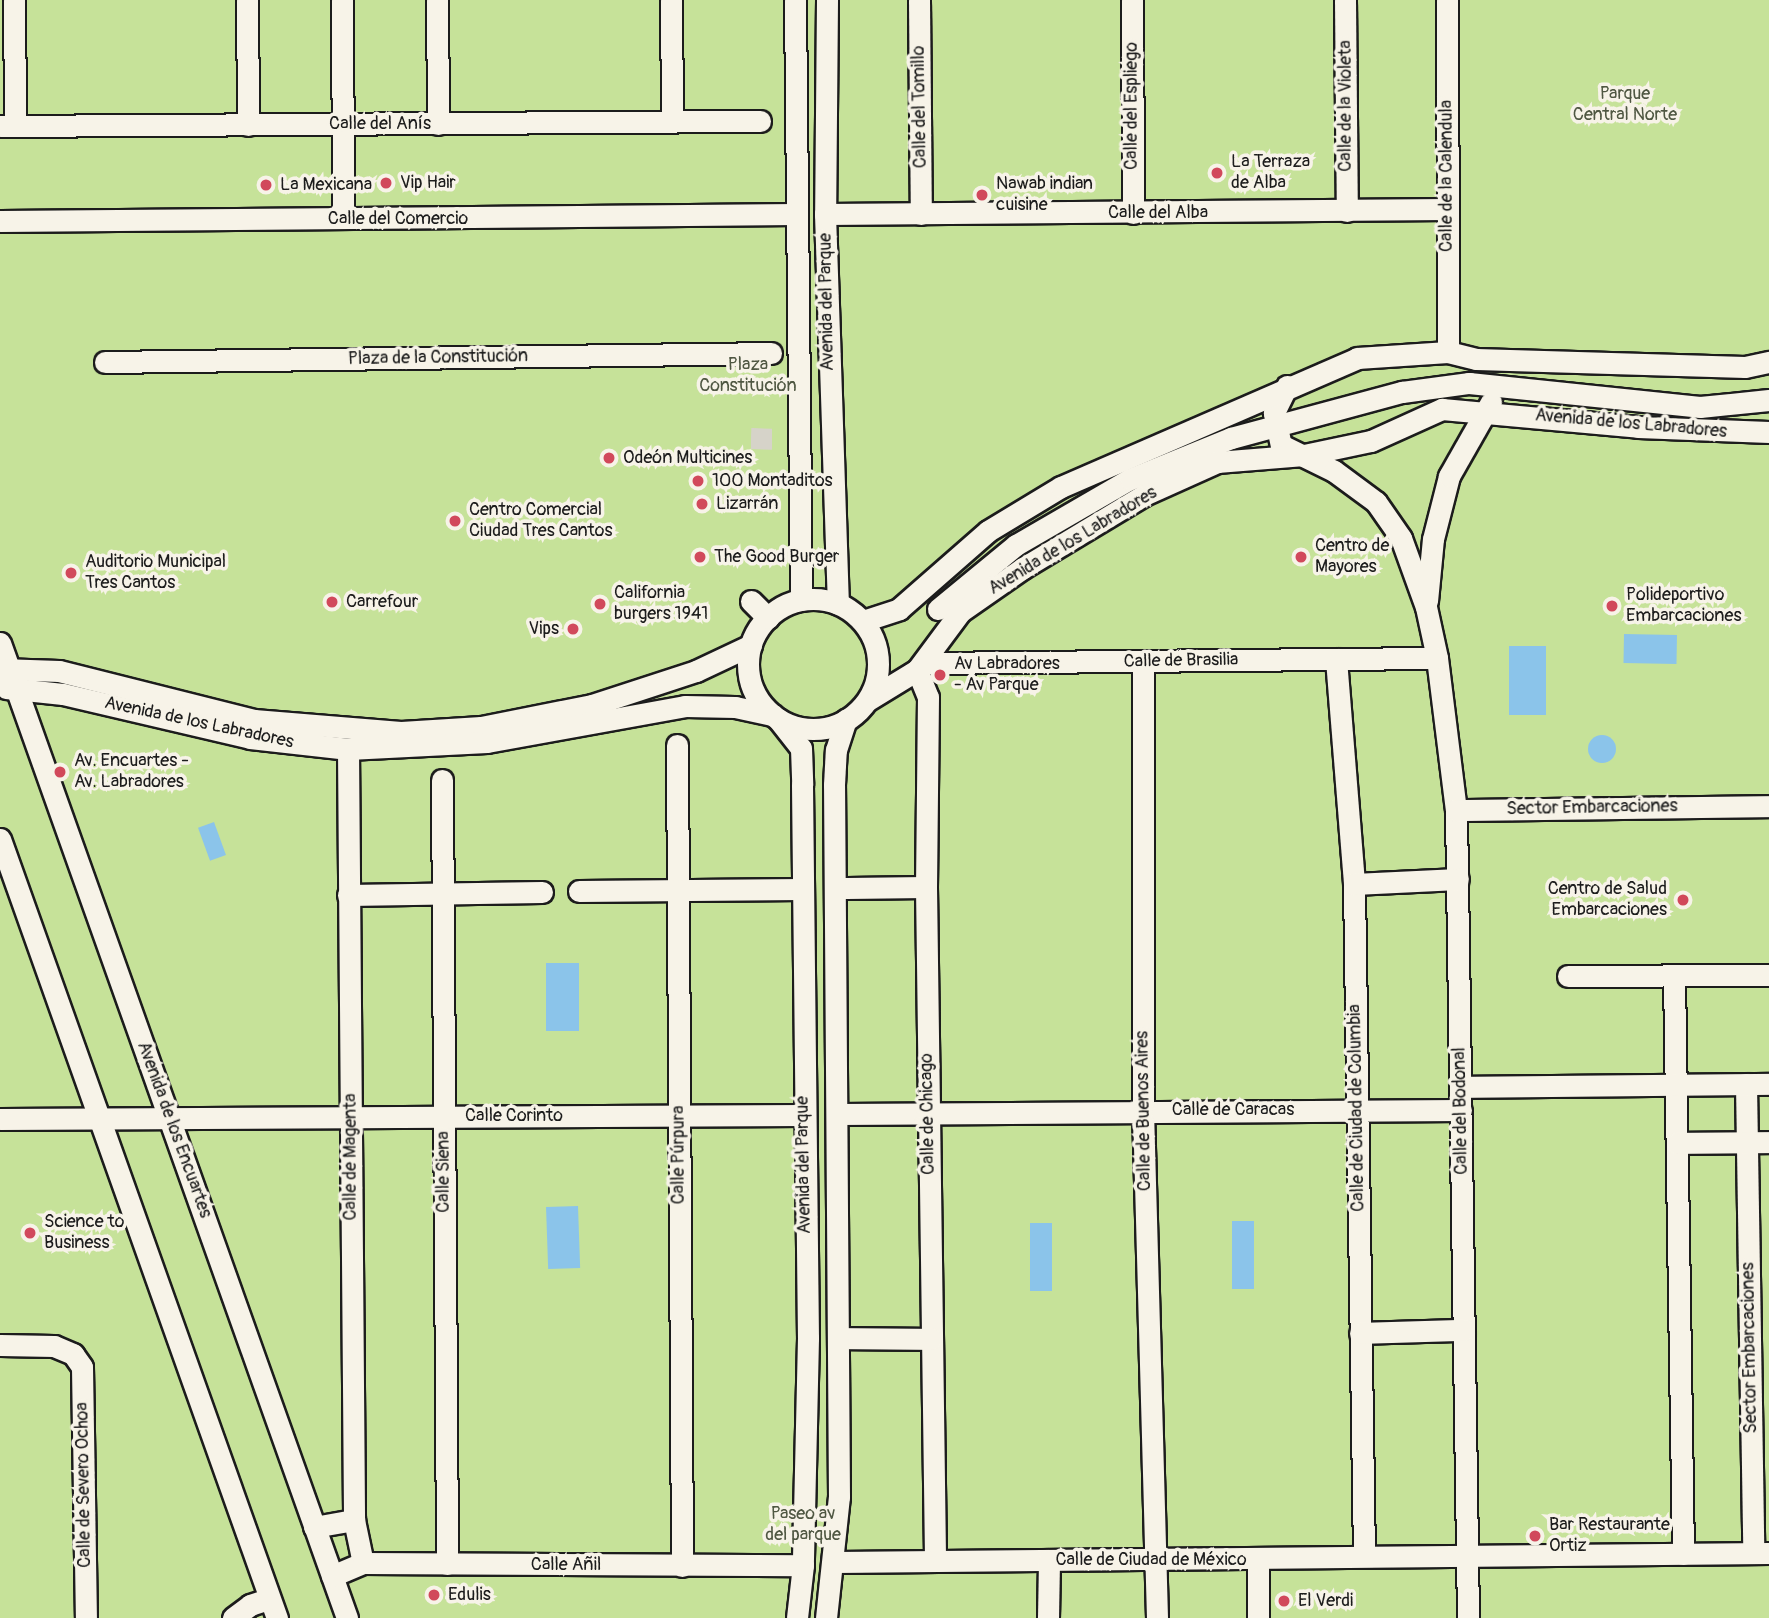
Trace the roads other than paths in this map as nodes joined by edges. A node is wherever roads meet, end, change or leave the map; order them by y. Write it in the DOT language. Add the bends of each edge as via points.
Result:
graph roads {
  1 [pos="15,0"];
  2 [pos="247,0"];
  3 [pos="342,0"];
  4 [pos="437,0"];
  5 [pos="671,0"];
  6 [pos="795,0"];
  7 [pos="827,0"];
  8 [pos="919,0"];
  9 [pos="1132,0"];
  10 [pos="1345,0"];
  11 [pos="1447,0"];
  12 [pos="760,121"];
  13 [pos="672,122"];
  14 [pos="343,124"];
  15 [pos="438,124"];
  16 [pos="248,125"];
  17 [pos="8,126"];
  18 [pos="1448,209"];
  19 [pos="1347,211"];
  20 [pos="1133,213"];
  21 [pos="796,214"];
  22 [pos="825,214"];
  23 [pos="921,214"];
  24 [pos="343,218"];
  25 [pos="0,221"];
  26 [pos="1448,352"];
  27 [pos="771,353"];
  28 [pos="1476,359"];
  29 [pos="105,362"];
  30 [pos="1769,362"];
  31 [pos="1491,385"];
  32 [pos="1287,386"];
  33 [pos="1769,400"];
  34 [pos="1488,411"];
  35 [pos="799,422"];
  36 [pos="1277,425"];
  37 [pos="1769,432"];
  38 [pos="1304,455"];
  39 [pos="800,473"];
  40 [pos="801,600"];
  41 [pos="751,601"];
  42 [pos="838,604"];
  43 [pos="1426,607"];
  44 [pos="939,608"];
  45 [pos="768,618"];
  46 [pos="863,621"];
  47 [pos="0,643"];
  48 [pos="751,645"];
  49 [pos="1437,658"];
  50 [pos="1336,659"];
  51 [pos="1143,661"];
  52 [pos="921,667"];
  53 [pos="6,679"];
  54 [pos="867,701"];
  55 [pos="776,717"];
  56 [pos="846,720"];
  57 [pos="677,745"];
  58 [pos="348,750"];
  59 [pos="442,780"];
  60 [pos="1769,806"];
  61 [pos="1456,810"];
  62 [pos="0,838"];
  63 [pos="1458,878"];
  64 [pos="1354,884"];
  65 [pos="926,887"];
  66 [pos="837,888"];
  67 [pos="802,889"];
  68 [pos="678,890"];
  69 [pos="579,891"];
  70 [pos="542,892"];
  71 [pos="442,894"];
  72 [pos="348,895"];
  73 [pos="0,903"];
  74 [pos="22,903"];
  75 [pos="1674,975"];
  76 [pos="1769,975"];
  77 [pos="1568,976"];
  78 [pos="1746,1084"];
  79 [pos="1769,1084"];
  80 [pos="1676,1085"];
  81 [pos="1460,1087"];
  82 [pos="1143,1110"];
  83 [pos="1357,1110"];
  84 [pos="1461,1110"];
  85 [pos="928,1112"];
  86 [pos="838,1114"];
  87 [pos="679,1115"];
  88 [pos="803,1115"];
  89 [pos="444,1116"];
  90 [pos="350,1117"];
  91 [pos="99,1118"];
  92 [pos="170,1118"];
  93 [pos="0,1119"];
  94 [pos="1769,1142"];
  95 [pos="1677,1143"];
  96 [pos="1746,1143"];
  97 [pos="1464,1330"];
  98 [pos="1360,1333"];
  99 [pos="840,1338"];
  100 [pos="931,1339"];
  101 [pos="0,1345"];
  102 [pos="354,1520"];
  103 [pos="314,1527"];
  104 [pos="1761,1553"];
  105 [pos="1683,1554"];
  106 [pos="1364,1556"];
  107 [pos="1467,1557"];
  108 [pos="1258,1559"];
  109 [pos="935,1560"];
  110 [pos="1049,1560"];
  111 [pos="1157,1561"];
  112 [pos="835,1562"];
  113 [pos="363,1563"];
  114 [pos="447,1564"];
  115 [pos="803,1565"];
  116 [pos="682,1566"];
  117 [pos="332,1576"];
  118 [pos="273,1608"];
  119 [pos="86,1618"];
  120 [pos="233,1618"];
  121 [pos="347,1618"];
  122 [pos="797,1618"];
  123 [pos="826,1618"];
  124 [pos="1048,1618"];
  125 [pos="1157,1618"];
  126 [pos="1258,1618"];
  127 [pos="1468,1618"];
  1 -- 17 [label="street"];
  2 -- 16 [label="street"];
  3 -- 14 [label="street"];
  4 -- 15 [label="street"];
  5 -- 13 [label="street"];
  6 -- 21 [label="street, Avenida del Parque"];
  7 -- 22 [label="street, Avenida del Parque"];
  8 -- 23 [label="street, Calle del Tomillo"];
  9 -- 20 [label="street, Calle del Espliego"];
  10 -- 19 [label="street, Calle de la Violeta"];
  11 -- 18 [label="street, Calle de la Calendula"];
  12 -- 13 [label="street, Calle del Anís"];
  13 -- 15 [label="street, Calle del Anís"];
  14 -- 15 [label="street, Calle del Anís"];
  14 -- 16 [label="street, Calle del Anís"];
  14 -- 24 [label="street"];
  16 -- 17 [label="street, Calle del Anís"];
  18 -- 19 [label="street, Calle del Alba"];
  18 -- 26 [label="street, Calle de la Calendula"];
  19 -- 20 [label="street, Calle del Alba"];
  20 -- 23 [label="street, Calle del Alba"];
  21 -- 24 [label="street, Calle del Comercio"];
  21 -- 35 [label="street, Avenida del Parque"];
  22 -- 23 [label="street, Calle del Alba"];
  22 -- 42 [label="street, Avenida del Parque"];
  24 -- 25 [label="street, Calle del Comercio"];
  26 -- 28 [label="street"];
  26 -- 32 [label="street" via="1357,358"];
  27 -- 29 [label="street, Plaza de la Constitución"];
  28 -- 30 [label="street" via="1745,367"];
  28 -- 31 [label="street" via="1489,373"];
  31 -- 33 [label="street" via="1700,407"];
  31 -- 34 [label="street"];
  31 -- 36 [label="street" via="1437,385"];
  32 -- 36 [label="street" via="1274,413"];
  32 -- 46 [label="street" via="1061,487 988,531 899,609"];
  34 -- 37 [label="street, Avenida de los Labradores" via="1638,427"];
  34 -- 38 [label="street, Avenida de los Labradores" via="1442,409 1371,441"];
  34 -- 43 [label="street, Calle del Bodonal" via="1449,476 1433,539"];
  35 -- 39 [label="street, Avenida del Parque"];
  35 -- 39 [label="street" via="780,446"];
  36 -- 38 [label="street, Calle del Bodonal" via="1281,446"];
  36 -- 44 [label="street" via="1184,454 1130,479 1016,545"];
  38 -- 43 [label="street, Calle del Bodonal" via="1376,502 1401,538"];
  38 -- 52 [label="street, Avenida de los Labradores" via="1217,462 1144,495 960,612"];
  39 -- 40 [label="street, Avenida del Parque"];
  40 -- 42 [label="street"];
  40 -- 45 [label="street"];
  41 -- 45 [label="street"];
  42 -- 46 [label="street"];
  43 -- 49 [label="street, Calle del Bodonal"];
  45 -- 48 [label="street"];
  46 -- 54 [label="street" via="879,660 877,681"];
  47 -- 53 [label="street, Avenida de los Encuartes"];
  48 -- 53 [label="street, Avenida de los Labradores" via="696,671 592,705 481,727 401,732 254,719 59,671"];
  48 -- 55 [label="street" via="752,686"];
  49 -- 50 [label="street, Calle de Brasilia"];
  49 -- 61 [label="street, Calle del Bodonal"];
  50 -- 51 [label="street, Calle de Brasilia"];
  50 -- 64 [label="street, Calle de Ciudad de Columbia"];
  51 -- 52 [label="street, Calle de Brasilia"];
  51 -- 82 [label="street, Calle de Buenos Aires"];
  52 -- 54 [label="street, Avenida de los Labradores"];
  52 -- 65 [label="street, Calle de Chicago" via="929,697"];
  53 -- 58 [label="street, Avenida de los Labradores" via="250,737"];
  53 -- 92 [label="street, Avenida de los Encuartes"];
  54 -- 56 [label="street"];
  55 -- 56 [label="street" via="812,729"];
  55 -- 58 [label="street, Avenida de los Labradores" via="735,707 685,706 487,742"];
  55 -- 67 [label="street, Avenida del Parque" via="801,748"];
  56 -- 66 [label="street, Avenida del Parque" via="835,762"];
  57 -- 68 [label="street, Calle Púrpura"];
  58 -- 72 [label="street, Calle de Magenta"];
  59 -- 71 [label="street, Calle Siena"];
  60 -- 61 [label="street, Sector Embarcaciones"];
  61 -- 63 [label="street, Calle del Bodonal"];
  62 -- 74 [label="street"];
  63 -- 64 [label="street"];
  63 -- 81 [label="street, Calle del Bodonal"];
  64 -- 83 [label="street, Calle de Ciudad de Columbia"];
  65 -- 66 [label="street"];
  65 -- 85 [label="street, Calle de Chicago"];
  66 -- 86 [label="street, Avenida del Parque"];
  67 -- 68 [label="street"];
  67 -- 88 [label="street, Avenida del Parque"];
  68 -- 69 [label="street"];
  68 -- 87 [label="street, Calle Púrpura"];
  70 -- 71 [label="street"];
  71 -- 72 [label="street"];
  71 -- 89 [label="street, Calle Siena"];
  72 -- 90 [label="street, Calle de Magenta"];
  73 -- 74 [label="street"];
  74 -- 91 [label="street"];
  75 -- 76 [label="street"];
  75 -- 77 [label="street"];
  75 -- 80 [label="street"];
  78 -- 79 [label="street"];
  78 -- 80 [label="street"];
  78 -- 96 [label="street, Sector Embarcaciones"];
  80 -- 81 [label="street"];
  80 -- 95 [label="street"];
  81 -- 84 [label="street, Calle del Bodonal"];
  82 -- 83 [label="street, Calle de Caracas"];
  82 -- 85 [label="street, Calle de Caracas"];
  82 -- 111 [label="street, Calle de Buenos Aires"];
  83 -- 84 [label="street, Calle de Caracas"];
  83 -- 98 [label="street, Calle de Ciudad de Columbia"];
  84 -- 97 [label="street, Calle del Bodonal"];
  85 -- 86 [label="street, Calle de Caracas"];
  85 -- 100 [label="street, Calle de Chicago"];
  86 -- 99 [label="street, Avenida del Parque"];
  87 -- 88 [label="street, Calle Corinto"];
  87 -- 89 [label="street, Calle Corinto"];
  87 -- 116 [label="street, Calle Púrpura"];
  88 -- 115 [label="street, Avenida del Parque" via="808,1338"];
  89 -- 90 [label="street, Calle Corinto"];
  89 -- 114 [label="street, Calle Siena"];
  90 -- 92 [label="street, Calle Corinto"];
  90 -- 102 [label="street, Calle de Magenta"];
  91 -- 92 [label="street, Calle Corinto"];
  91 -- 93 [label="street, Calle Corinto"];
  91 -- 118 [label="street"];
  92 -- 103 [label="street, Avenida de los Encuartes"];
  94 -- 96 [label="street"];
  95 -- 96 [label="street"];
  95 -- 105 [label="street"];
  96 -- 104 [label="street, Sector Embarcaciones"];
  97 -- 98 [label="street"];
  97 -- 107 [label="street, Calle del Bodonal"];
  98 -- 106 [label="street, Calle de Ciudad de Columbia"];
  99 -- 100 [label="street"];
  99 -- 112 [label="street, Avenida del Parque"];
  100 -- 109 [label="street, Calle de Chicago"];
  101 -- 119 [label="street, Calle de Severo Ochoa" via="54,1346 73,1354 83,1380"];
  102 -- 103 [label="street"];
  102 -- 113 [label="street, Calle de Magenta"];
  103 -- 117 [label="street, Avenida de los Encuartes"];
  104 -- 105 [label="street, Sector Embarcaciones"];
  105 -- 107 [label="street, Sector Embarcaciones"];
  106 -- 107 [label="street, Calle de Ciudad de México"];
  106 -- 108 [label="street, Calle de Ciudad de México"];
  107 -- 127 [label="street, Calle del Bodonal"];
  108 -- 111 [label="street, Calle de Ciudad de México"];
  108 -- 126 [label="street"];
  109 -- 110 [label="street, Calle de Ciudad de México"];
  109 -- 112 [label="street, Calle de Ciudad de México"];
  110 -- 111 [label="street, Calle de Ciudad de México"];
  110 -- 124 [label="street"];
  111 -- 125 [label="street, Calle de Buenos Aires"];
  112 -- 123 [label="street, Avenida del Parque"];
  113 -- 114 [label="street, Calle Añil"];
  113 -- 117 [label="street, Calle Añil"];
  114 -- 116 [label="street, Calle Añil"];
  115 -- 116 [label="street, Calle Añil"];
  115 -- 122 [label="street, Avenida del Parque"];
  117 -- 121 [label="street, Avenida de los Encuartes"];
  118 -- 120 [label="street" via="250,1605"];
}
